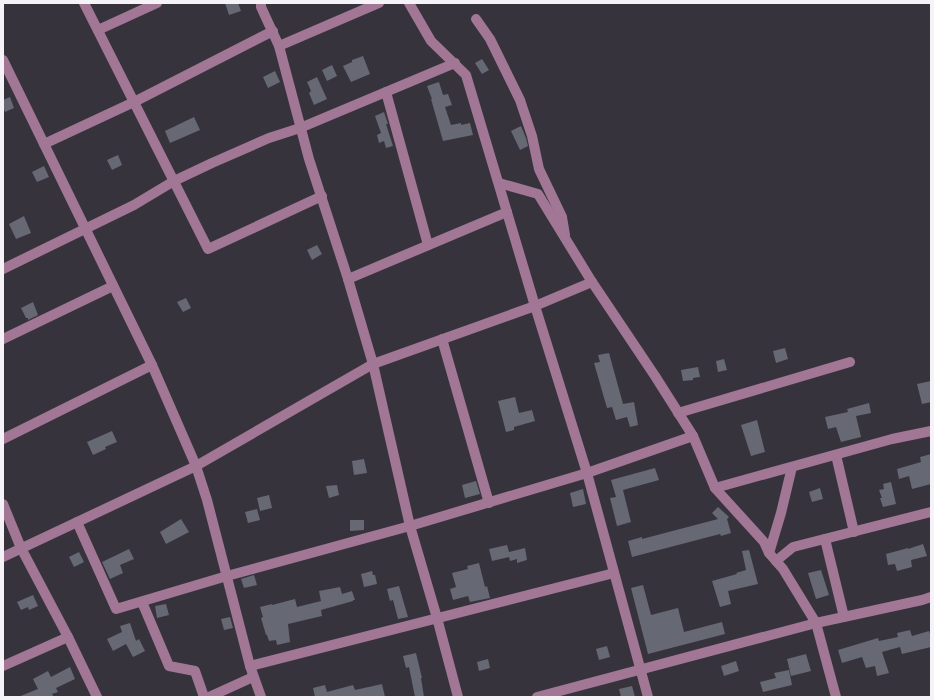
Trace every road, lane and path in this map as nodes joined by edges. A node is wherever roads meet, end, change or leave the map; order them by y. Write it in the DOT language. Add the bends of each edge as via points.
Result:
graph roads {
  1 [pos="84,3"];
  2 [pos="157,3"];
  3 [pos="261,3"];
  4 [pos="379,3"];
  5 [pos="409,3"];
  6 [pos="476,19"];
  7 [pos="98,30"];
  8 [pos="273,31"];
  9 [pos="279,46"];
  10 [pos="3,60"];
  11 [pos="454,64"];
  12 [pos="386,92"];
  13 [pos="134,102"];
  14 [pos="300,128"];
  15 [pos="44,144"];
  16 [pos="174,181"];
  17 [pos="498,183"];
  18 [pos="322,196"];
  19 [pos="507,212"];
  20 [pos="85,228"];
  21 [pos="566,240"];
  22 [pos="428,245"];
  23 [pos="3,269"];
  24 [pos="348,279"];
  25 [pos="592,282"];
  26 [pos="113,286"];
  27 [pos="535,306"];
  28 [pos="3,339"];
  29 [pos="442,339"];
  30 [pos="850,362"];
  31 [pos="373,364"];
  32 [pos="152,365"];
  33 [pos="678,413"];
  34 [pos="931,431"];
  35 [pos="693,436"];
  36 [pos="3,439"];
  37 [pos="836,455"];
  38 [pos="196,466"];
  39 [pos="792,467"];
  40 [pos="587,474"];
  41 [pos="715,488"];
  42 [pos="489,503"];
  43 [pos="3,504"];
  44 [pos="931,512"];
  45 [pos="77,522"];
  46 [pos="410,526"];
  47 [pos="854,532"];
  48 [pos="825,539"];
  49 [pos="21,548"];
  50 [pos="3,557"];
  51 [pos="772,557"];
  52 [pos="614,573"];
  53 [pos="227,576"];
  54 [pos="931,597"];
  55 [pos="142,602"];
  56 [pos="844,617"];
  57 [pos="437,618"];
  58 [pos="816,623"];
  59 [pos="68,637"];
  60 [pos="3,666"];
  61 [pos="250,666"];
  62 [pos="641,670"];
  63 [pos="253,677"];
  64 [pos="97,697"];
  65 [pos="204,697"];
  66 [pos="209,697"];
  67 [pos="261,697"];
  68 [pos="458,697"];
  69 [pos="537,697"];
  70 [pos="648,697"];
  71 [pos="836,697"];
  1 -- 7 [label="street"];
  2 -- 7 [label="street"];
  3 -- 8 [label="street"];
  4 -- 9 [label="street"];
  5 -- 11 [label="street" via="431,41"];
  6 -- 21 [label="street" via="490,39 520,100 532,136 539,169 562,217"];
  7 -- 13 [label="street"];
  8 -- 9 [label="street"];
  8 -- 13 [label="street"];
  9 -- 14 [label="street"];
  10 -- 15 [label="street"];
  11 -- 12 [label="street"];
  11 -- 17 [label="street" via="466,75"];
  12 -- 14 [label="street"];
  12 -- 22 [label="street"];
  13 -- 15 [label="street"];
  13 -- 16 [label="street"];
  14 -- 16 [label="street" via="269,138"];
  14 -- 18 [label="street"];
  15 -- 20 [label="street"];
  16 -- 18 [label="street" via="208,249"];
  16 -- 20 [label="street" via="134,205"];
  17 -- 19 [label="street"];
  17 -- 21 [label="street" via="538,194"];
  18 -- 24 [label="street"];
  19 -- 22 [label="street"];
  19 -- 27 [label="street"];
  20 -- 23 [label="street"];
  20 -- 26 [label="street"];
  21 -- 25 [label="street"];
  22 -- 24 [label="street"];
  24 -- 31 [label="street"];
  25 -- 27 [label="street"];
  25 -- 33 [label="street"];
  26 -- 28 [label="street"];
  26 -- 32 [label="street"];
  27 -- 29 [label="street"];
  27 -- 40 [label="street"];
  29 -- 31 [label="street"];
  29 -- 42 [label="street"];
  30 -- 33 [label="street"];
  31 -- 38 [label="street"];
  31 -- 46 [label="street"];
  32 -- 36 [label="street"];
  32 -- 38 [label="street"];
  33 -- 35 [label="street"];
  34 -- 37 [label="street"];
  35 -- 40 [label="street"];
  35 -- 41 [label="street"];
  37 -- 39 [label="street"];
  37 -- 47 [label="street"];
  38 -- 45 [label="street"];
  38 -- 53 [label="street"];
  39 -- 41 [label="street"];
  39 -- 51 [label="street"];
  40 -- 42 [label="street"];
  40 -- 52 [label="street"];
  41 -- 51 [label="street" via="764,542"];
  42 -- 46 [label="street"];
  43 -- 49 [label="street"];
  44 -- 47 [label="street"];
  45 -- 49 [label="street"];
  45 -- 55 [label="street" via="116,609"];
  46 -- 53 [label="street"];
  46 -- 57 [label="street"];
  47 -- 48 [label="street"];
  48 -- 51 [label="street" via="793,547"];
  48 -- 56 [label="street"];
  49 -- 50 [label="street"];
  49 -- 59 [label="street"];
  51 -- 58 [label="street"];
  52 -- 57 [label="street"];
  52 -- 62 [label="street"];
  53 -- 55 [label="street"];
  53 -- 61 [label="street"];
  54 -- 56 [label="street"];
  55 -- 65 [label="street" via="170,666 195,671"];
  56 -- 58 [label="street"];
  57 -- 61 [label="street"];
  57 -- 68 [label="street"];
  58 -- 62 [label="street"];
  58 -- 71 [label="street"];
  59 -- 60 [label="street"];
  59 -- 64 [label="street"];
  61 -- 63 [label="street"];
  62 -- 69 [label="street"];
  62 -- 70 [label="street"];
  63 -- 66 [label="street"];
  63 -- 67 [label="street"];
}
